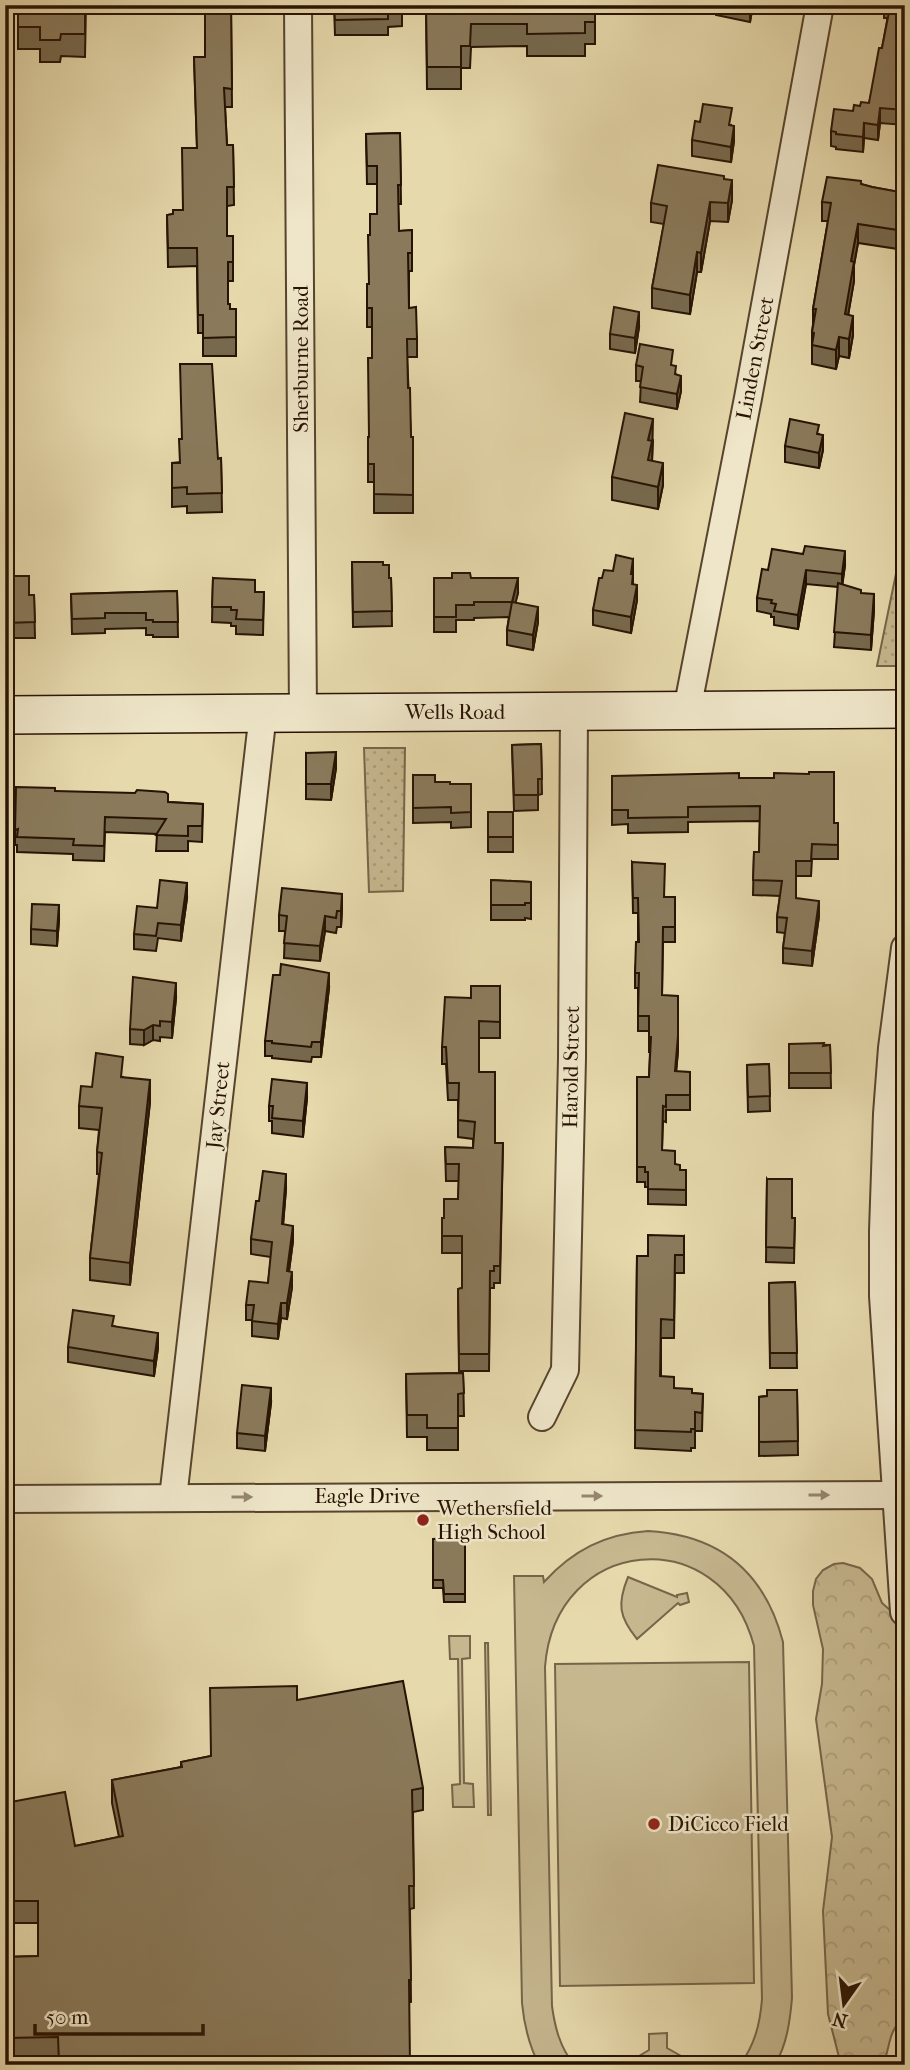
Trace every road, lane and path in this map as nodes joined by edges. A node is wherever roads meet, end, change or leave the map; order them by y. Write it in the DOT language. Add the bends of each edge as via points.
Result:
graph roads {
  1 [pos="298,5"];
  2 [pos="820,5"];
  3 [pos="905,709"];
  4 [pos="687,710"];
  5 [pos="574,711"];
  6 [pos="263,713"];
  7 [pos="303,713"];
  8 [pos="5,715"];
  9 [pos="905,948"];
  10 [pos="542,1417"];
  11 [pos="897,1495"];
  12 [pos="173,1498"];
  13 [pos="5,1499"];
  14 [pos="904,1612"];
  1 -- 7 [label="street, Sherburne Road"];
  2 -- 4 [label="street, Linden Street"];
  3 -- 4 [label="main road, Wells Road"];
  4 -- 5 [label="main road, Wells Road"];
  5 -- 7 [label="main road, Wells Road"];
  5 -- 10 [label="street, Harold Street" via="565,1370"];
  6 -- 7 [label="main road, Wells Road"];
  6 -- 8 [label="main road, Wells Road"];
  6 -- 12 [label="street, Jay Street"];
  9 -- 11 [label="street" via="890,1074 883,1231"];
  12 -- 11 [label="street, Eagle Drive, one-way"];
  11 -- 14 [label="street"];
  12 -- 13 [label="street, Eagle Drive"];
}
